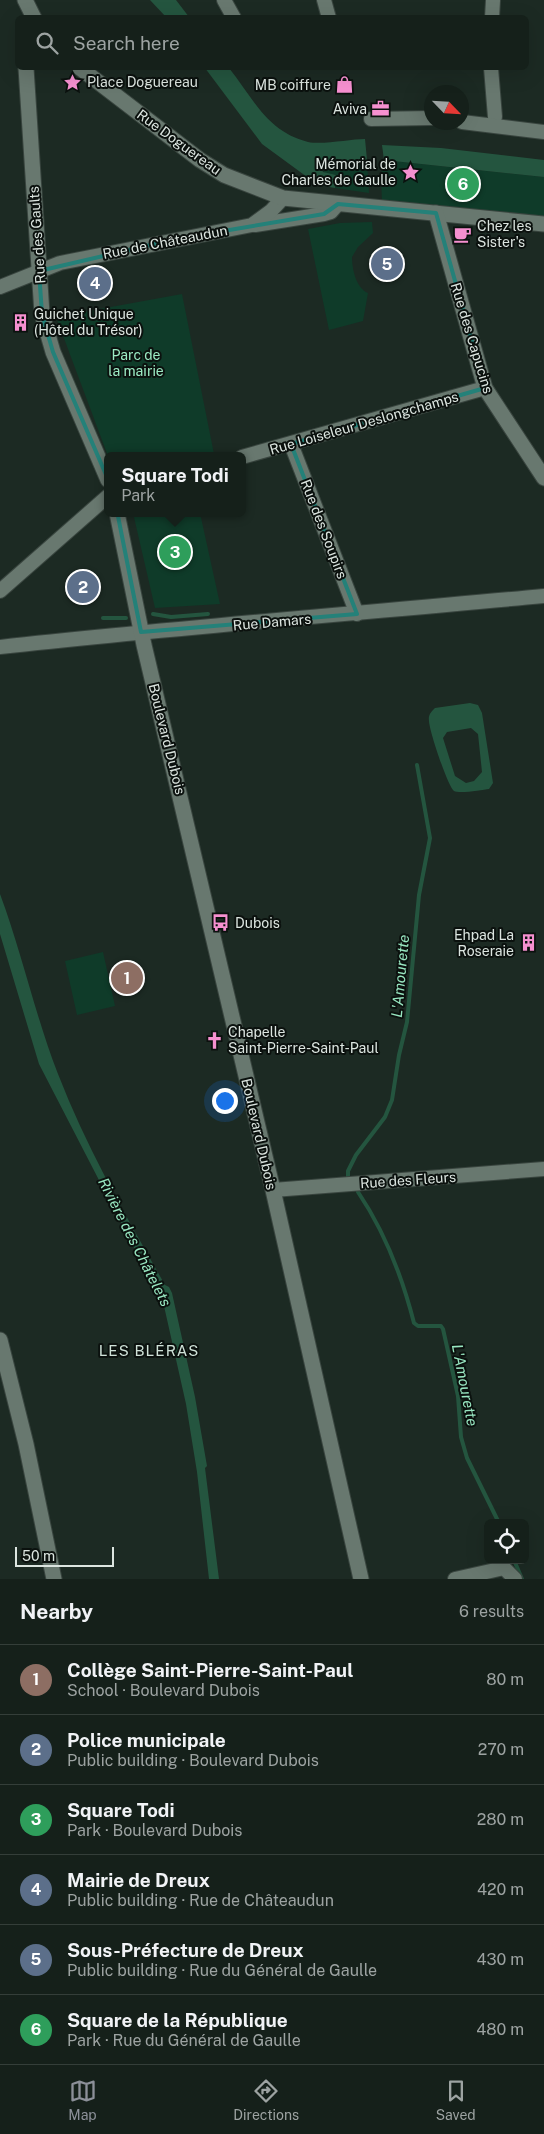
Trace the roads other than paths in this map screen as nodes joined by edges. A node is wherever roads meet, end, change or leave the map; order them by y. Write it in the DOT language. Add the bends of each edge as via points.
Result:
graph roads {
  1 [pos="21,0"];
  2 [pos="25,0"];
  3 [pos="224,0"];
  4 [pos="324,0"];
  5 [pos="492,0"];
  6 [pos="22,15"];
  7 [pos="32,15"];
  8 [pos="232,15"];
  9 [pos="329,15"];
  10 [pos="492,15"];
  11 [pos="26,70"];
  12 [pos="83,70"];
  13 [pos="491,70"];
  14 [pos="494,117"];
  15 [pos="424,118"];
  16 [pos="371,119"];
  17 [pos="469,123"];
  18 [pos="544,132"];
  19 [pos="283,198"];
  20 [pos="338,204"];
  21 [pos="436,213"];
  22 [pos="544,224"];
  23 [pos="252,225"];
  24 [pos="39,271"];
  25 [pos="0,287"];
  26 [pos="485,388"];
  27 [pos="291,444"];
  28 [pos="246,456"];
  29 [pos="104,471"];
  30 [pos="544,478"];
  31 [pos="104,500"];
  32 [pos="118,517"];
  33 [pos="0,591"];
  34 [pos="544,596"];
  35 [pos="357,614"];
  36 [pos="141,632"];
  37 [pos="0,647"];
  38 [pos="544,1169"];
  39 [pos="273,1190"];
  40 [pos="0,1340"];
  41 [pos="54,1579"];
  42 [pos="361,1579"];
  43 [pos="455,1579"];
  44 [pos="515,1579"];
  1 -- 6 [label="street"];
  2 -- 7 [label="street"];
  3 -- 8 [label="street"];
  4 -- 9 [label="street"];
  5 -- 10 [label="street"];
  11 -- 24 [label="street, Rue des Gaults"];
  12 -- 19 [label="street, Rue Doguereau" via="200,160 224,175"];
  13 -- 14 [label="street"];
  15 -- 16 [label="street"];
  17 -- 18 [label="street"];
  19 -- 20 [label="street, Rue Doguereau"];
  19 -- 23 [label="street, Rue de Châteaudun"];
  20 -- 21 [label="street, Rue Doguereau"];
  20 -- 23 [label="street" via="324,214"];
  21 -- 22 [label="street, Rue Doguereau"];
  21 -- 26 [label="street, Rue des Capucins"];
  23 -- 24 [label="street, Rue de Châteaudun" via="60,263"];
  24 -- 25 [label="street, Rue de Châteaudun"];
  24 -- 29 [label="street, Rue des Gaults" via="42,314 53,352"];
  26 -- 27 [label="street, Rue Loiseleur Deslongchamps"];
  26 -- 30 [label="street, Rue des Capucins"];
  27 -- 28 [label="street, Rue Loiseleur Deslongchamps"];
  27 -- 35 [label="street, Rue des Soupirs"];
  31 -- 33 [label="street"];
  32 -- 36 [label="street, Boulevard Dubois"];
  34 -- 35 [label="street, Rue Damars"];
  35 -- 36 [label="street, Rue Damars"];
  36 -- 37 [label="street, Rue Damars"];
  36 -- 39 [label="street, Boulevard Dubois"];
  38 -- 39 [label="street, Rue des Fleurs"];
  39 -- 42 [label="street, Boulevard Dubois"];
  40 -- 41 [label="street"];
  43 -- 44 [label="street" via="504,1568"];
}
